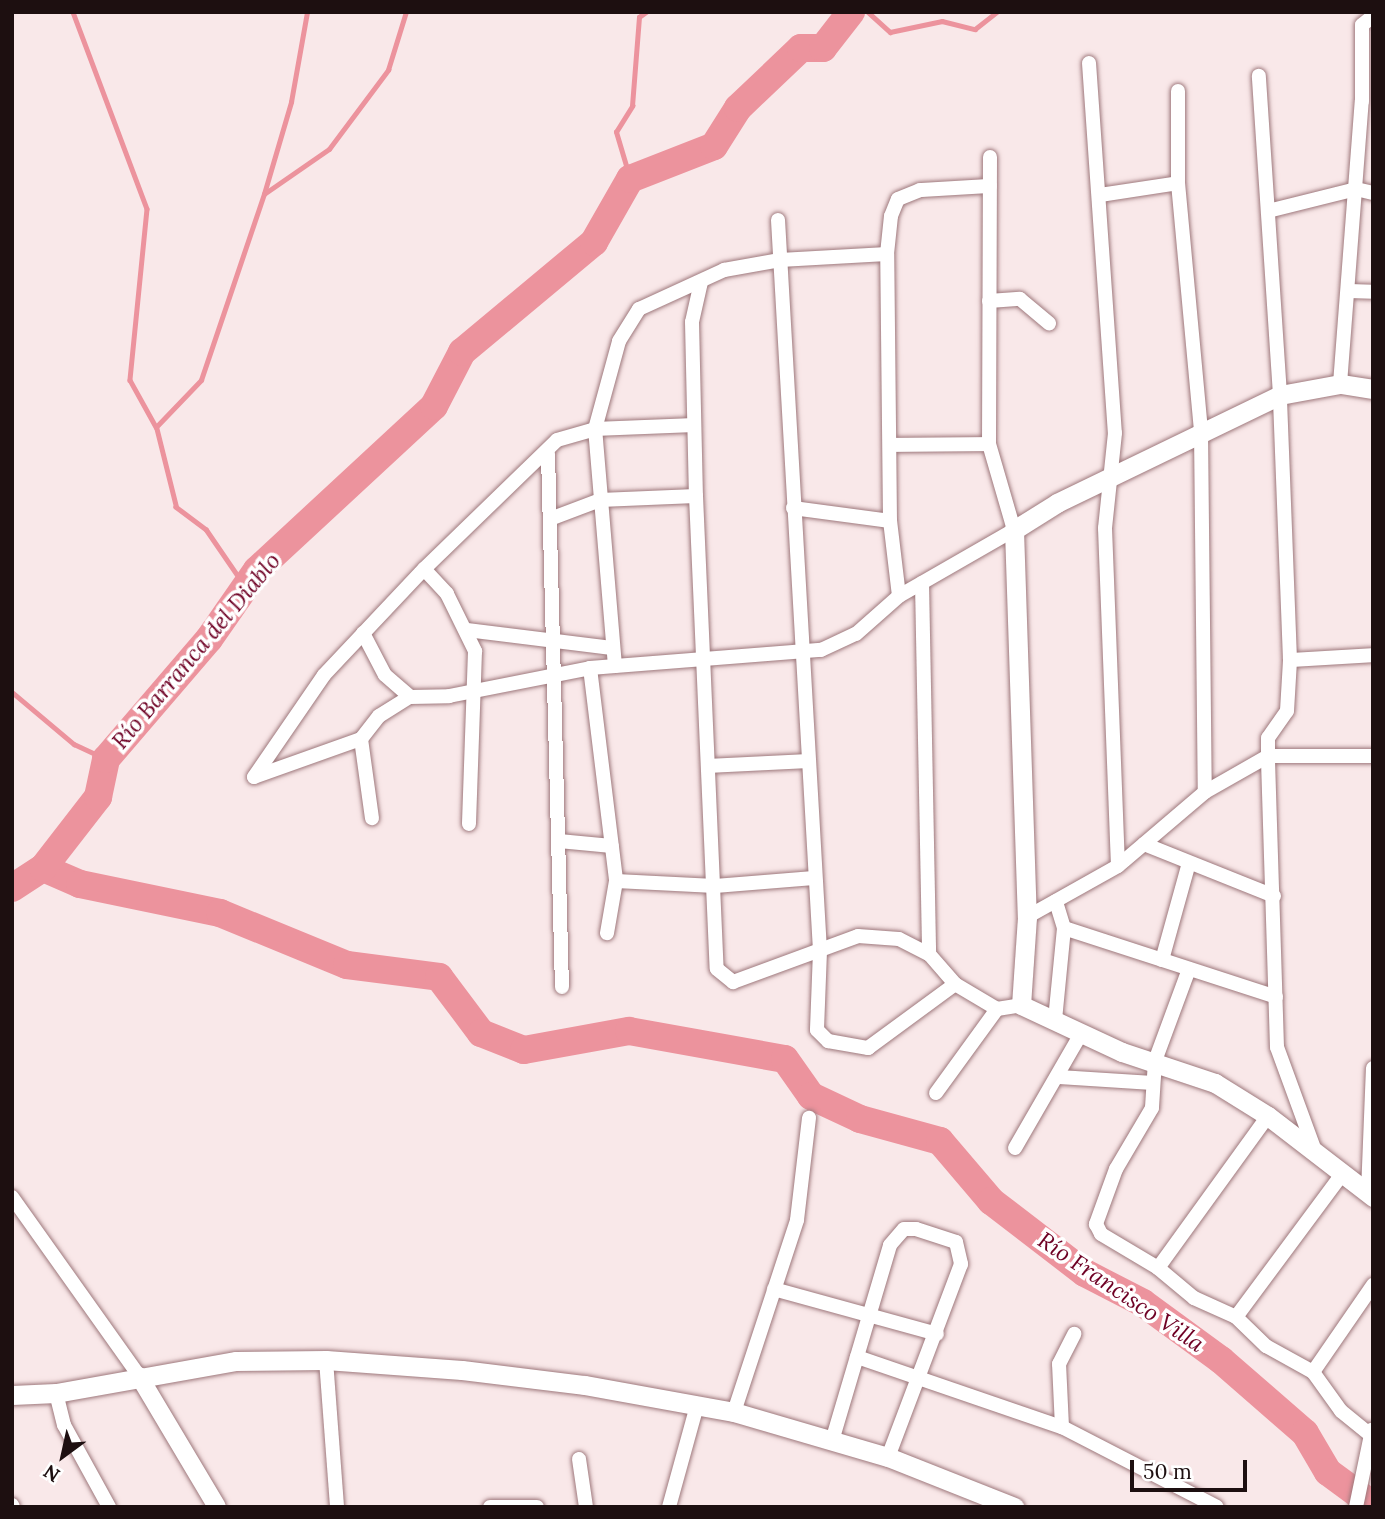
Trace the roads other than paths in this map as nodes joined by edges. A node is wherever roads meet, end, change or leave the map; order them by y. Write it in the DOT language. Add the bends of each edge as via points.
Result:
graph roads {
  1 [pos="1373,16"];
  2 [pos="1089,63"];
  3 [pos="1259,76"];
  4 [pos="1178,91"];
  5 [pos="1367,102"];
  6 [pos="990,157"];
  7 [pos="1178,183"];
  8 [pos="990,186"];
  9 [pos="1356,190"];
  10 [pos="1373,193"];
  11 [pos="1100,195"];
  12 [pos="1268,211"];
  13 [pos="778,220"];
  14 [pos="887,254"];
  15 [pos="780,260"];
  16 [pos="701,282"];
  17 [pos="1349,291"];
  18 [pos="1373,292"];
  19 [pos="989,302"];
  20 [pos="1049,323"];
  21 [pos="1340,384"];
  22 [pos="1373,389"];
  23 [pos="1280,395"];
  24 [pos="694,425"];
  25 [pos="595,429"];
  26 [pos="1201,432"];
  27 [pos="989,444"];
  28 [pos="890,445"];
  29 [pos="548,454"];
  30 [pos="1111,478"];
  31 [pos="696,496"];
  32 [pos="600,500"];
  33 [pos="793,508"];
  34 [pos="550,519"];
  35 [pos="890,521"];
  36 [pos="1014,530"];
  37 [pos="424,569"];
  38 [pos="922,583"];
  39 [pos="899,596"];
  40 [pos="467,630"];
  41 [pos="363,633"];
  42 [pos="555,639"];
  43 [pos="612,648"];
  44 [pos="800,651"];
  45 [pos="1373,655"];
  46 [pos="703,659"];
  47 [pos="1290,660"];
  48 [pos="615,666"];
  49 [pos="590,668"];
  50 [pos="556,675"];
  51 [pos="471,692"];
  52 [pos="410,696"];
  53 [pos="361,739"];
  54 [pos="1268,756"];
  55 [pos="1373,756"];
  56 [pos="807,761"];
  57 [pos="709,766"];
  58 [pos="1205,792"];
  59 [pos="372,818"];
  60 [pos="469,824"];
  61 [pos="559,841"];
  62 [pos="1144,844"];
  63 [pos="612,846"];
  64 [pos="1118,866"];
  65 [pos="1188,866"];
  66 [pos="814,878"];
  67 [pos="616,881"];
  68 [pos="715,886"];
  69 [pos="1274,896"];
  70 [pos="1056,901"];
  71 [pos="1027,917"];
  72 [pos="1065,928"];
  73 [pos="607,933"];
  74 [pos="820,951"];
  75 [pos="929,954"];
  76 [pos="1162,960"];
  77 [pos="1189,969"];
  78 [pos="955,984"];
  79 [pos="562,987"];
  80 [pos="1276,997"];
  81 [pos="1021,1005"];
  82 [pos="997,1009"];
  83 [pos="1055,1020"];
  84 [pos="1082,1032"];
  85 [pos="1155,1062"];
  86 [pos="1373,1068"];
  87 [pos="1059,1077"];
  88 [pos="1153,1083"];
  89 [pos="936,1093"];
  90 [pos="1268,1116"];
  91 [pos="809,1118"];
  92 [pos="1015,1148"];
  93 [pos="1315,1152"];
  94 [pos="1343,1173"];
  95 [pos="1370,1194"];
  96 [pos="12,1197"];
  97 [pos="1158,1268"];
  98 [pos="1373,1285"];
  99 [pos="774,1289"];
  100 [pos="868,1316"];
  101 [pos="1236,1317"];
  102 [pos="937,1334"];
  103 [pos="1074,1334"];
  104 [pos="857,1357"];
  105 [pos="326,1360"];
  106 [pos="1313,1372"];
  107 [pos="139,1376"];
  108 [pos="922,1377"];
  109 [pos="57,1393"];
  110 [pos="12,1395"];
  111 [pos="697,1405"];
  112 [pos="734,1412"];
  113 [pos="1062,1427"];
  114 [pos="1371,1433"];
  115 [pos="832,1441"];
  116 [pos="888,1457"];
  117 [pos="579,1459"];
  118 [pos="109,1507"];
  119 [pos="217,1507"];
  120 [pos="337,1507"];
  121 [pos="490,1507"];
  122 [pos="537,1507"];
  123 [pos="586,1507"];
  124 [pos="669,1507"];
  125 [pos="1014,1507"];
  126 [pos="1217,1507"];
  127 [pos="1356,1507"];
  1 -- 5 [label="street" via="1362,25"];
  2 -- 11 [label="street"];
  3 -- 12 [label="street"];
  4 -- 7 [label="street"];
  5 -- 9 [label="street"];
  6 -- 8 [label="street"];
  7 -- 11 [label="street"];
  7 -- 26 [label="street"];
  8 -- 14 [label="street" via="920,190 898,199"];
  8 -- 19 [label="street"];
  9 -- 10 [label="street"];
  9 -- 12 [label="street"];
  9 -- 17 [label="street"];
  11 -- 30 [label="street" via="1115,433"];
  12 -- 23 [label="street"];
  13 -- 15 [label="street"];
  14 -- 15 [label="street"];
  14 -- 28 [label="street"];
  15 -- 16 [label="street" via="724,270"];
  15 -- 33 [label="street"];
  16 -- 24 [label="street" via="692,322"];
  16 -- 25 [label="street" via="639,309 619,341"];
  17 -- 18 [label="street"];
  17 -- 21 [label="street"];
  19 -- 20 [label="street" via="1020,299"];
  19 -- 27 [label="street"];
  21 -- 22 [label="main road"];
  21 -- 23 [label="main road"];
  23 -- 26 [label="main road"];
  23 -- 47 [label="street"];
  24 -- 25 [label="street"];
  24 -- 31 [label="street"];
  25 -- 29 [label="street" via="557,440"];
  25 -- 32 [label="street"];
  26 -- 30 [label="main road"];
  26 -- 58 [label="street"];
  27 -- 28 [label="street"];
  27 -- 36 [label="street"];
  28 -- 35 [label="street"];
  29 -- 34 [label="street"];
  29 -- 37 [label="street"];
  30 -- 36 [label="main road"];
  30 -- 64 [label="street" via="1105,528"];
  31 -- 32 [label="street"];
  31 -- 46 [label="street"];
  32 -- 34 [label="street"];
  32 -- 43 [label="street"];
  33 -- 35 [label="street"];
  33 -- 44 [label="street"];
  34 -- 42 [label="street"];
  35 -- 39 [label="street"];
  36 -- 38 [label="street"];
  36 -- 71 [label="main road"];
  37 -- 40 [label="street" via="447,594"];
  37 -- 41 [label="street"];
  38 -- 39 [label="street"];
  38 -- 75 [label="street"];
  39 -- 44 [label="street" via="856,634 821,650"];
  40 -- 42 [label="street"];
  40 -- 51 [label="street" via="475,651"];
  41 -- 52 [label="street" via="385,675"];
  41 -- 53 [label="street" via="324,675 254,777"];
  42 -- 43 [label="street"];
  42 -- 50 [label="street"];
  43 -- 48 [label="street"];
  44 -- 46 [label="street"];
  44 -- 56 [label="street"];
  45 -- 47 [label="street"];
  46 -- 48 [label="street"];
  46 -- 57 [label="street"];
  47 -- 54 [label="street" via="1287,710 1268,738"];
  48 -- 49 [label="street"];
  49 -- 50 [label="street"];
  49 -- 63 [label="street"];
  50 -- 51 [label="street"];
  50 -- 61 [label="street"];
  51 -- 52 [label="street"];
  51 -- 60 [label="street"];
  52 -- 53 [label="street" via="379,716"];
  53 -- 59 [label="street"];
  54 -- 55 [label="street"];
  54 -- 58 [label="street"];
  54 -- 69 [label="street"];
  56 -- 57 [label="street"];
  56 -- 66 [label="street"];
  57 -- 68 [label="street"];
  58 -- 62 [label="street"];
  61 -- 63 [label="street"];
  61 -- 79 [label="street"];
  62 -- 64 [label="street"];
  62 -- 65 [label="street"];
  63 -- 67 [label="street"];
  64 -- 70 [label="street"];
  65 -- 69 [label="street"];
  65 -- 76 [label="street"];
  66 -- 68 [label="street"];
  66 -- 74 [label="street"];
  67 -- 68 [label="street"];
  67 -- 73 [label="street"];
  68 -- 74 [label="street" via="718,969 725,979 753,979"];
  69 -- 80 [label="street"];
  70 -- 71 [label="street"];
  70 -- 72 [label="street"];
  71 -- 81 [label="main road"];
  72 -- 76 [label="street"];
  72 -- 83 [label="street"];
  74 -- 75 [label="street" via="858,936 899,939"];
  74 -- 78 [label="street" via="817,1030 828,1041 868,1048"];
  75 -- 78 [label="street"];
  76 -- 77 [label="street"];
  77 -- 80 [label="street"];
  77 -- 85 [label="street"];
  78 -- 82 [label="street"];
  80 -- 93 [label="street" via="1277,1046"];
  81 -- 82 [label="street"];
  81 -- 83 [label="main road"];
  82 -- 89 [label="street"];
  83 -- 84 [label="main road"];
  84 -- 85 [label="main road"];
  84 -- 87 [label="street"];
  85 -- 88 [label="street"];
  85 -- 90 [label="main road" via="1215,1083"];
  86 -- 95 [label="street"];
  87 -- 88 [label="street"];
  87 -- 92 [label="street"];
  88 -- 97 [label="street" via="1157,1094 1153,1108 1116,1169 1096,1224 1101,1234"];
  90 -- 93 [label="main road"];
  90 -- 97 [label="street"];
  91 -- 99 [label="street" via="797,1220"];
  93 -- 94 [label="main road"];
  94 -- 95 [label="main road"];
  94 -- 101 [label="street"];
  96 -- 107 [label="street"];
  97 -- 101 [label="street" via="1194,1298"];
  98 -- 106 [label="street"];
  99 -- 100 [label="street"];
  99 -- 112 [label="street"];
  100 -- 102 [label="street"];
  100 -- 102 [label="street" via="890,1245 904,1229 916,1229 956,1242 961,1252"];
  100 -- 104 [label="street"];
  101 -- 106 [label="street" via="1266,1346"];
  102 -- 108 [label="street"];
  103 -- 113 [label="street" via="1059,1364"];
  104 -- 108 [label="street"];
  104 -- 115 [label="street"];
  105 -- 107 [label="main road" via="236,1362"];
  105 -- 111 [label="main road" via="584,1385"];
  105 -- 120 [label="street"];
  106 -- 114 [label="street" via="1341,1411"];
  107 -- 109 [label="main road"];
  107 -- 119 [label="street"];
  108 -- 113 [label="street"];
  108 -- 116 [label="street"];
  109 -- 110 [label="main road"];
  109 -- 118 [label="street" via="64,1425"];
  111 -- 112 [label="main road"];
  111 -- 124 [label="street"];
  112 -- 115 [label="main road"];
  113 -- 126 [label="street"];
  114 -- 127 [label="street"];
  115 -- 116 [label="main road"];
  116 -- 125 [label="main road"];
  117 -- 123 [label="street"];
  121 -- 122 [label="street"];
}
